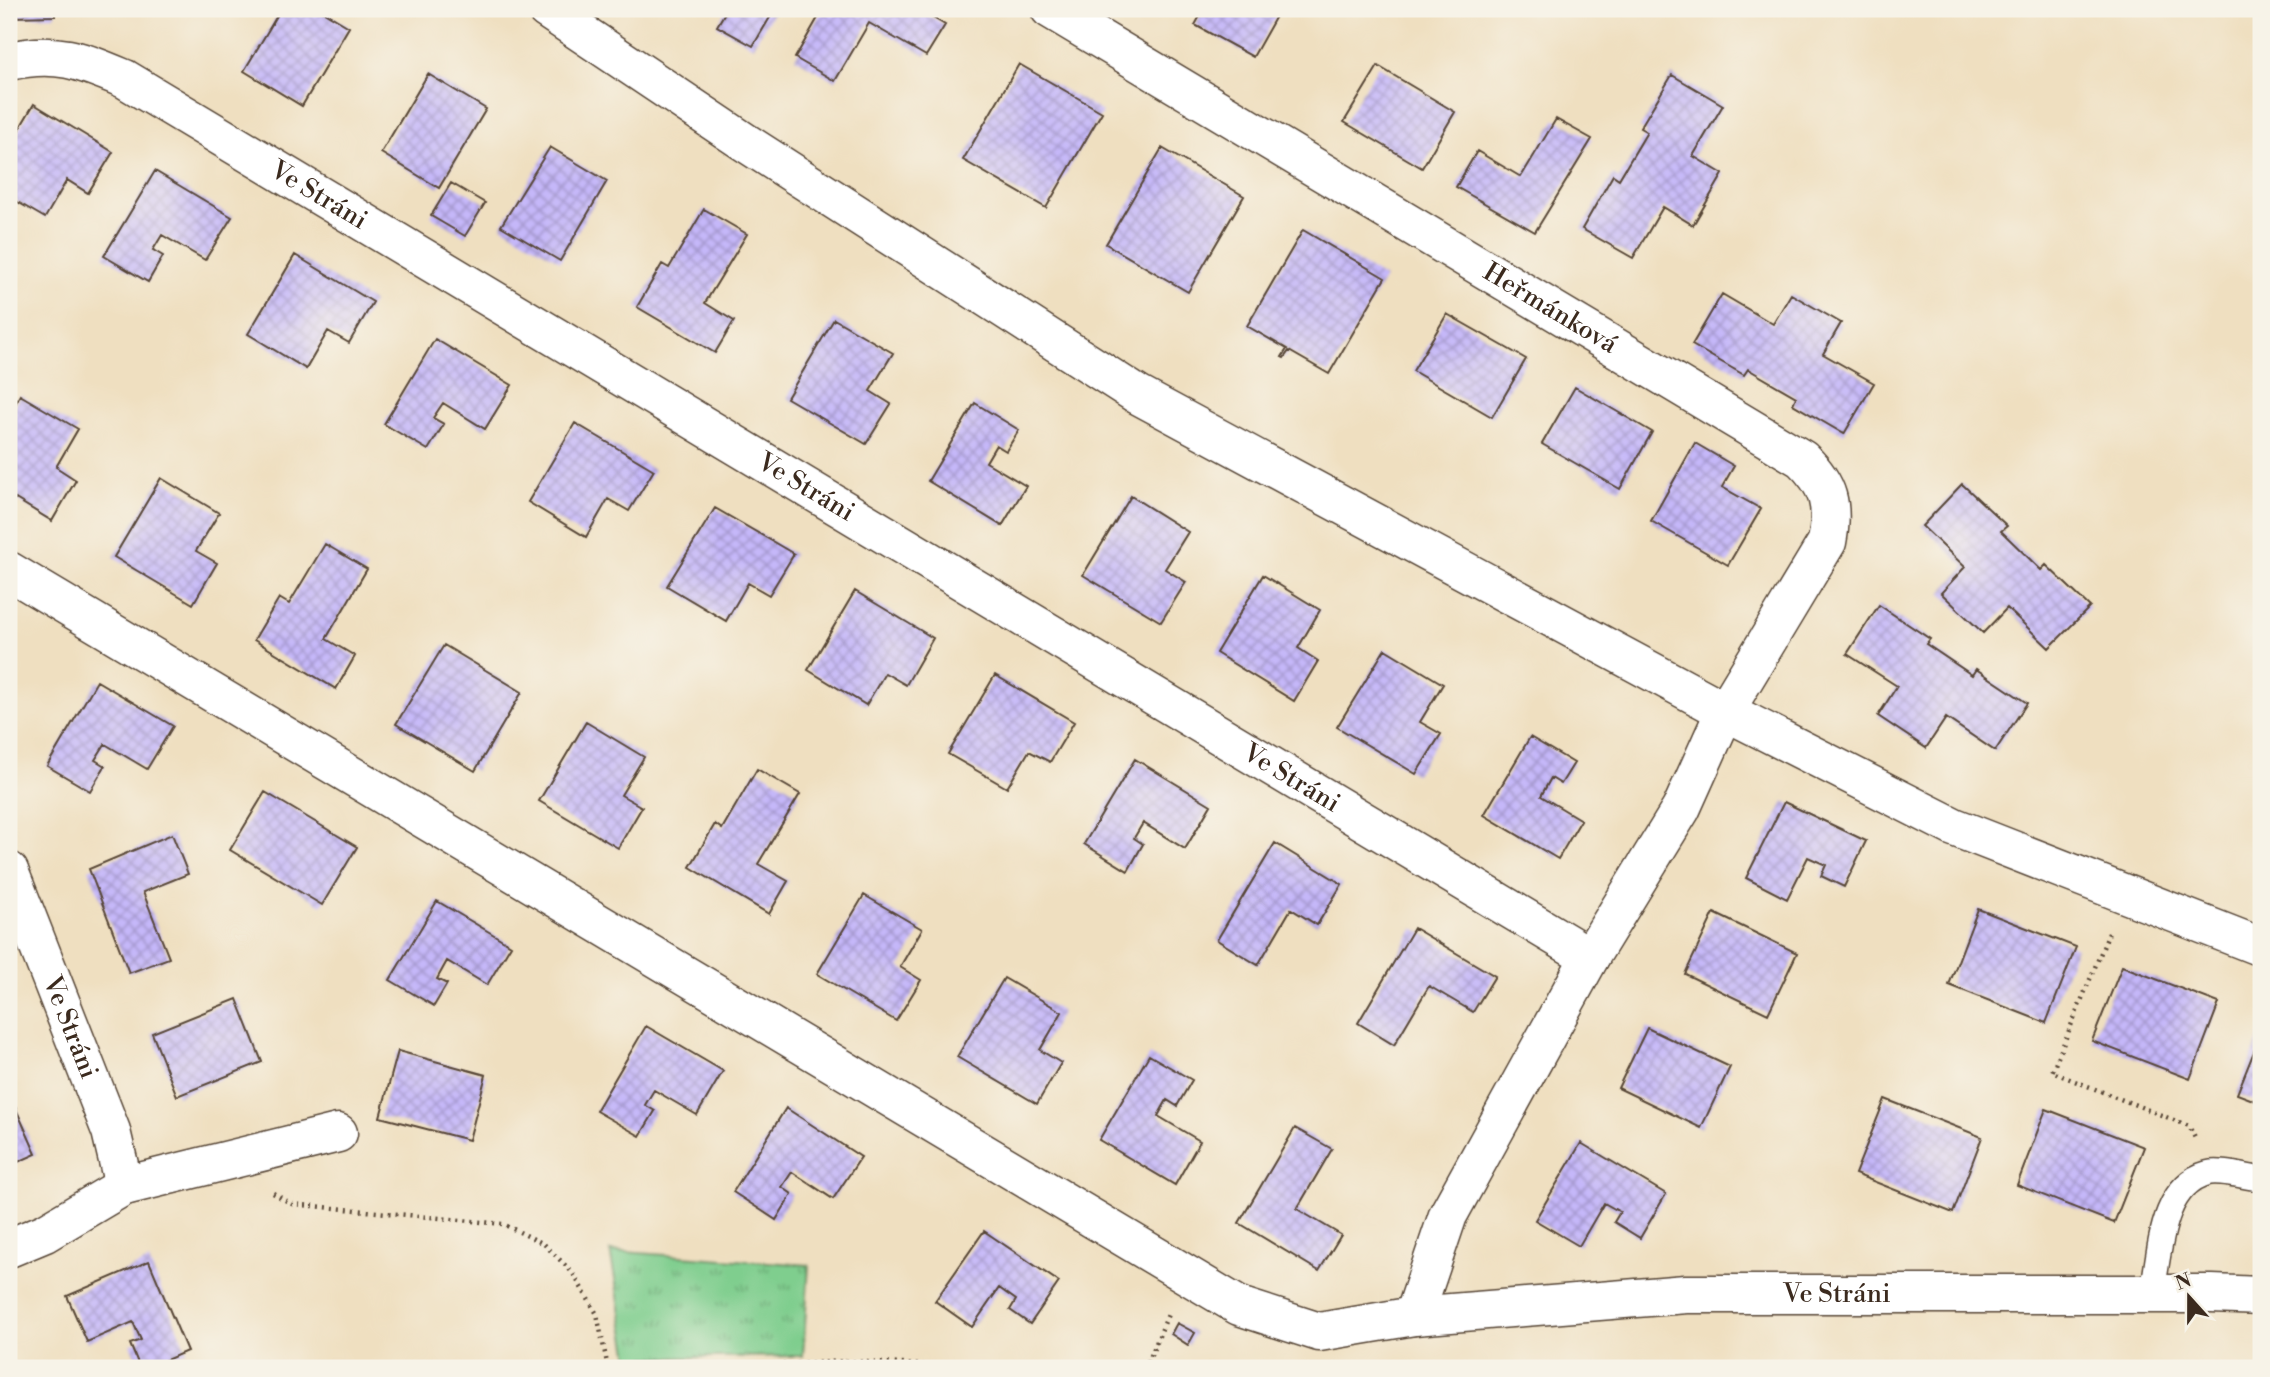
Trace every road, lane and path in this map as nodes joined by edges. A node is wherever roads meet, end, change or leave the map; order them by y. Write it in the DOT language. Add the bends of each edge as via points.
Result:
graph roads {
  1 [pos="546,9"];
  2 [pos="1050,9"];
  3 [pos="9,61"];
  4 [pos="9,572"];
  5 [pos="1725,711"];
  6 [pos="9,871"];
  7 [pos="2125,893"];
  8 [pos="2261,947"];
  9 [pos="1590,957"];
  10 [pos="338,1133"];
  11 [pos="241,1157"];
  12 [pos="2210,1172"];
  13 [pos="2261,1179"];
  14 [pos="124,1186"];
  15 [pos="9,1248"];
  16 [pos="1185,1274"];
  17 [pos="2152,1294"];
  18 [pos="2261,1296"];
  19 [pos="1415,1316"];
  20 [pos="608,1368"];
  21 [pos="978,1368"];
  22 [pos="1144,1368"];
  1 -- 5 [label="street" via="1138,395"];
  2 -- 5 [label="street, Heřmánková" via="1802,459 1815,472 1830,500 1827,542"];
  3 -- 9 [label="street, Ve Stráni" via="34,55 77,59 125,79"];
  4 -- 16 [label="street, Ve Stráni"];
  5 -- 7 [label="street" via="1954,827"];
  5 -- 9 [label="street" via="1681,809"];
  6 -- 14 [label="street, Ve Stráni" via="111,1131"];
  7 -- 8 [label="street"];
  7 -- 12 [label="path" via="2052,1072 2189,1126"];
  9 -- 19 [label="street" via="1448,1215"];
  10 -- 11 [label="street"];
  11 -- 14 [label="street"];
  11 -- 20 [label="path" via="262,1187 292,1204 503,1224 544,1244 572,1272 597,1314"];
  12 -- 13 [label="lane"];
  12 -- 17 [label="lane" via="2187,1182 2178,1193 2167,1218"];
  14 -- 15 [label="street" via="45,1233"];
  16 -- 19 [label="street, Ve Stráni" via="1239,1306 1319,1332"];
  16 -- 22 [label="path"];
  17 -- 18 [label="street, Ve Stráni"];
  17 -- 19 [label="street, Ve Stráni" via="1686,1294"];
  20 -- 21 [label="path" via="847,1361"];
}
